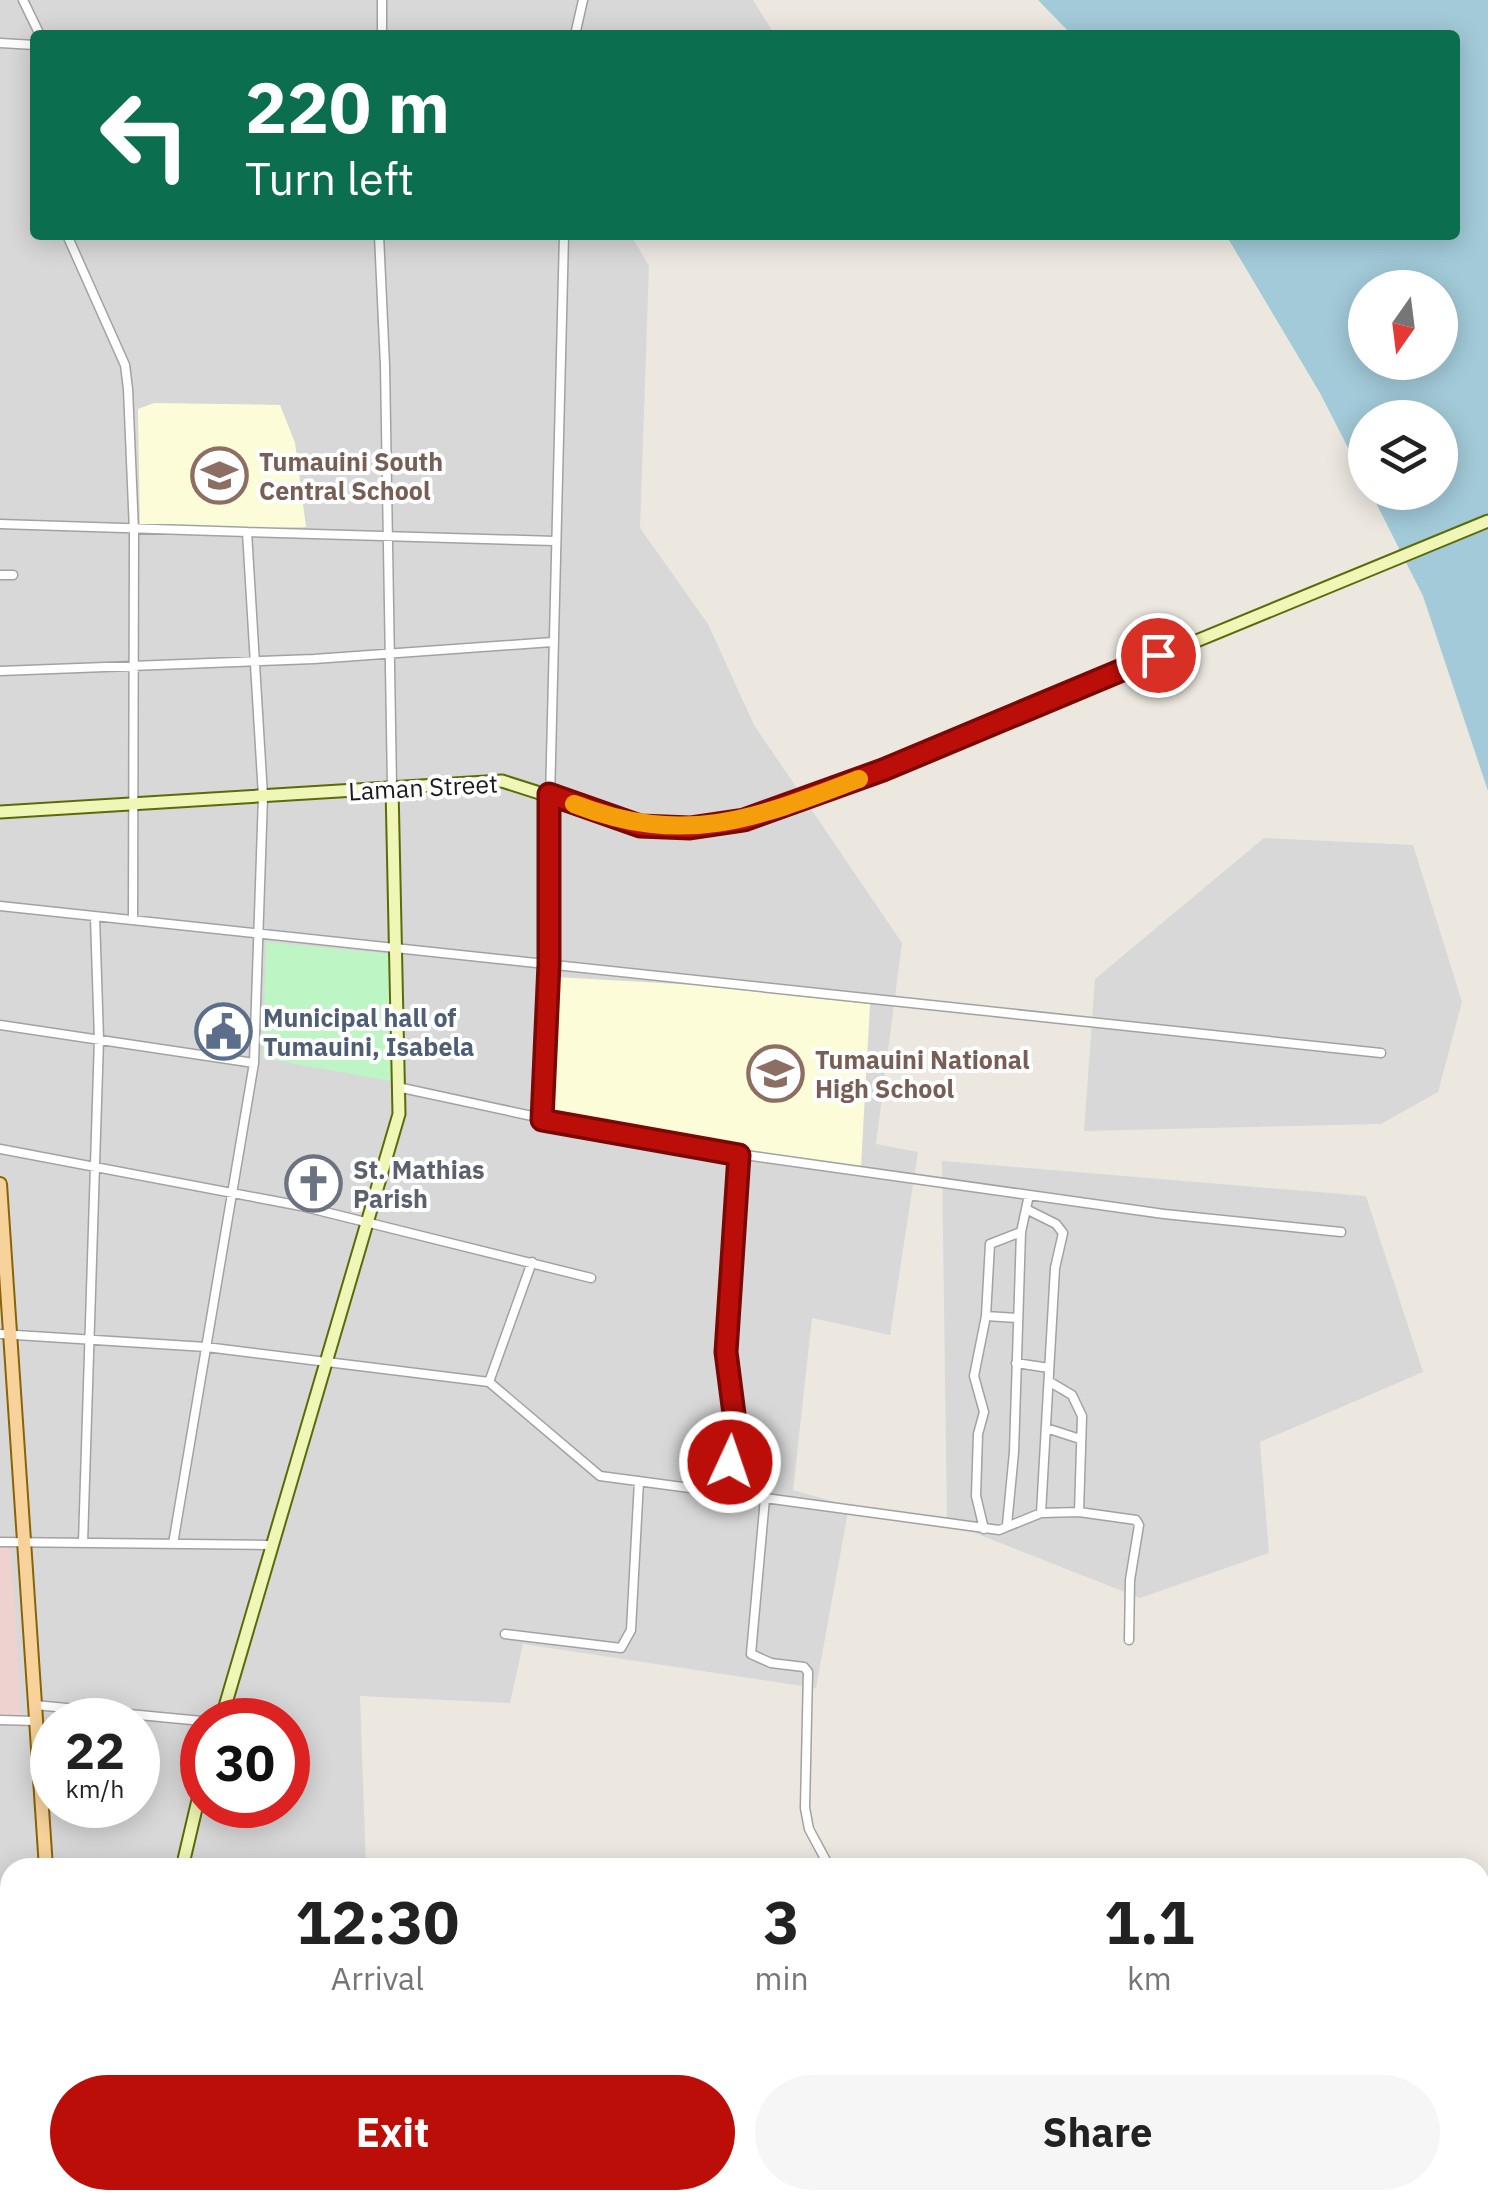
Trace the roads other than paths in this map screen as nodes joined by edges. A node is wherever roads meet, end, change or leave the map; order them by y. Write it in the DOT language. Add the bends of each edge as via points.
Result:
graph roads {
  1 [pos="23,0"];
  2 [pos="382,0"];
  3 [pos="583,0"];
  4 [pos="38,30"];
  5 [pos="382,30"];
  6 [pos="577,30"];
  7 [pos="0,43"];
  8 [pos="30,45"];
  9 [pos="70,240"];
  10 [pos="379,240"];
  11 [pos="564,240"];
  12 [pos="1488,521"];
  13 [pos="0,524"];
  14 [pos="134,531"];
  15 [pos="247,532"];
  16 [pos="389,534"];
  17 [pos="555,541"];
  18 [pos="0,575"];
  19 [pos="13,575"];
  20 [pos="552,642"];
  21 [pos="389,655"];
  22 [pos="254,660"];
  23 [pos="136,666"];
  24 [pos="0,671"];
  25 [pos="392,787"];
  26 [pos="549,794"];
  27 [pos="263,796"];
  28 [pos="130,804"];
  29 [pos="0,812"];
  30 [pos="0,906"];
  31 [pos="95,917"];
  32 [pos="133,919"];
  33 [pos="262,934"];
  34 [pos="394,946"];
  35 [pos="549,964"];
  36 [pos="0,1026"];
  37 [pos="99,1040"];
  38 [pos="1380,1053"];
  39 [pos="254,1063"];
  40 [pos="402,1088"];
  41 [pos="542,1120"];
  42 [pos="0,1149"];
  43 [pos="739,1155"];
  44 [pos="96,1167"];
  45 [pos="0,1184"];
  46 [pos="231,1193"];
  47 [pos="1030,1194"];
  48 [pos="1028,1210"];
  49 [pos="365,1224"];
  50 [pos="1021,1232"];
  51 [pos="1341,1232"];
  52 [pos="532,1262"];
  53 [pos="591,1278"];
  54 [pos="986,1316"];
  55 [pos="1017,1318"];
  56 [pos="6,1334"];
  57 [pos="86,1338"];
  58 [pos="206,1347"];
  59 [pos="326,1361"];
  60 [pos="1016,1363"];
  61 [pos="1049,1368"];
  62 [pos="489,1382"];
  63 [pos="1050,1382"];
  64 [pos="1046,1428"];
  65 [pos="1080,1439"];
  66 [pos="639,1481"];
  67 [pos="727,1491"];
  68 [pos="766,1498"];
  69 [pos="1079,1512"];
  70 [pos="1040,1513"];
  71 [pos="1007,1526"];
  72 [pos="984,1529"];
  73 [pos="0,1542"];
  74 [pos="23,1542"];
  75 [pos="83,1543"];
  76 [pos="173,1544"];
  77 [pos="269,1545"];
  78 [pos="504,1634"];
  79 [pos="1129,1640"];
  80 [pos="34,1698"];
  81 [pos="227,1698"];
  82 [pos="0,1720"];
  83 [pos="30,1721"];
  84 [pos="43,1828"];
  85 [pos="191,1828"];
  86 [pos="45,1858"];
  87 [pos="184,1858"];
  88 [pos="825,1858"];
  1 -- 4 [label="street"];
  2 -- 5 [label="street"];
  3 -- 6 [label="street"];
  7 -- 8 [label="street"];
  9 -- 14 [label="street" via="125,365"];
  10 -- 16 [label="street"];
  11 -- 17 [label="street"];
  12 -- 26 [label="main road, Laman Street" via="767,814 716,826 664,828 616,820"];
  13 -- 14 [label="street"];
  14 -- 15 [label="street"];
  14 -- 23 [label="street"];
  15 -- 16 [label="street"];
  15 -- 22 [label="street"];
  16 -- 17 [label="street"];
  16 -- 21 [label="street"];
  17 -- 20 [label="street"];
  18 -- 19 [label="street"];
  20 -- 21 [label="street"];
  20 -- 26 [label="street"];
  21 -- 22 [label="street"];
  21 -- 25 [label="street"];
  22 -- 23 [label="street"];
  22 -- 27 [label="street"];
  23 -- 24 [label="street"];
  23 -- 28 [label="street"];
  25 -- 26 [label="main road, Laman Street" via="502,781"];
  25 -- 27 [label="main road, Laman Street"];
  25 -- 34 [label="main road"];
  26 -- 35 [label="street"];
  27 -- 28 [label="main road, Laman Street"];
  27 -- 33 [label="street"];
  28 -- 29 [label="main road, Laman Street"];
  28 -- 32 [label="street"];
  30 -- 31 [label="street"];
  31 -- 32 [label="street"];
  31 -- 37 [label="street"];
  32 -- 33 [label="street"];
  33 -- 34 [label="street"];
  33 -- 39 [label="street"];
  34 -- 35 [label="street"];
  34 -- 40 [label="main road"];
  35 -- 38 [label="street"];
  35 -- 41 [label="street"];
  36 -- 37 [label="street"];
  37 -- 39 [label="street"];
  37 -- 44 [label="street"];
  39 -- 46 [label="street"];
  40 -- 41 [label="street"];
  40 -- 49 [label="main road"];
  41 -- 43 [label="street"];
  42 -- 44 [label="street"];
  43 -- 47 [label="street"];
  43 -- 67 [label="street" via="726,1352 734,1414"];
  44 -- 46 [label="street"];
  44 -- 57 [label="street"];
  45 -- 56 [label="main road"];
  46 -- 49 [label="street"];
  46 -- 58 [label="street"];
  47 -- 48 [label="street"];
  47 -- 51 [label="street"];
  48 -- 50 [label="street"];
  48 -- 61 [label="street" via="1063,1233"];
  49 -- 52 [label="street"];
  49 -- 59 [label="main road"];
  50 -- 54 [label="street" via="990,1244"];
  50 -- 55 [label="street"];
  52 -- 53 [label="street"];
  52 -- 62 [label="street"];
  54 -- 55 [label="street"];
  54 -- 72 [label="street" via="974,1376 984,1412 976,1496"];
  55 -- 60 [label="street"];
  56 -- 57 [label="street"];
  56 -- 74 [label="main road"];
  57 -- 58 [label="street"];
  57 -- 75 [label="street"];
  58 -- 59 [label="street"];
  58 -- 76 [label="street"];
  59 -- 62 [label="street"];
  59 -- 77 [label="main road"];
  60 -- 61 [label="street"];
  60 -- 71 [label="street"];
  61 -- 63 [label="street"];
  62 -- 66 [label="street" via="600,1476"];
  63 -- 64 [label="street"];
  63 -- 65 [label="street" via="1078,1405"];
  64 -- 65 [label="street"];
  64 -- 70 [label="street"];
  65 -- 69 [label="street"];
  66 -- 67 [label="street"];
  66 -- 78 [label="street" via="626,1643 603,1648"];
  67 -- 68 [label="street"];
  68 -- 72 [label="street"];
  68 -- 88 [label="street" via="751,1654 808,1672 805,1808"];
  69 -- 70 [label="street"];
  69 -- 79 [label="street" via="1139,1525"];
  70 -- 71 [label="street"];
  71 -- 72 [label="street"];
  73 -- 74 [label="street"];
  74 -- 75 [label="street"];
  74 -- 80 [label="main road"];
  75 -- 76 [label="street"];
  76 -- 77 [label="street"];
  77 -- 81 [label="main road"];
  82 -- 83 [label="street"];
  84 -- 86 [label="main road"];
  85 -- 87 [label="main road"];
}
